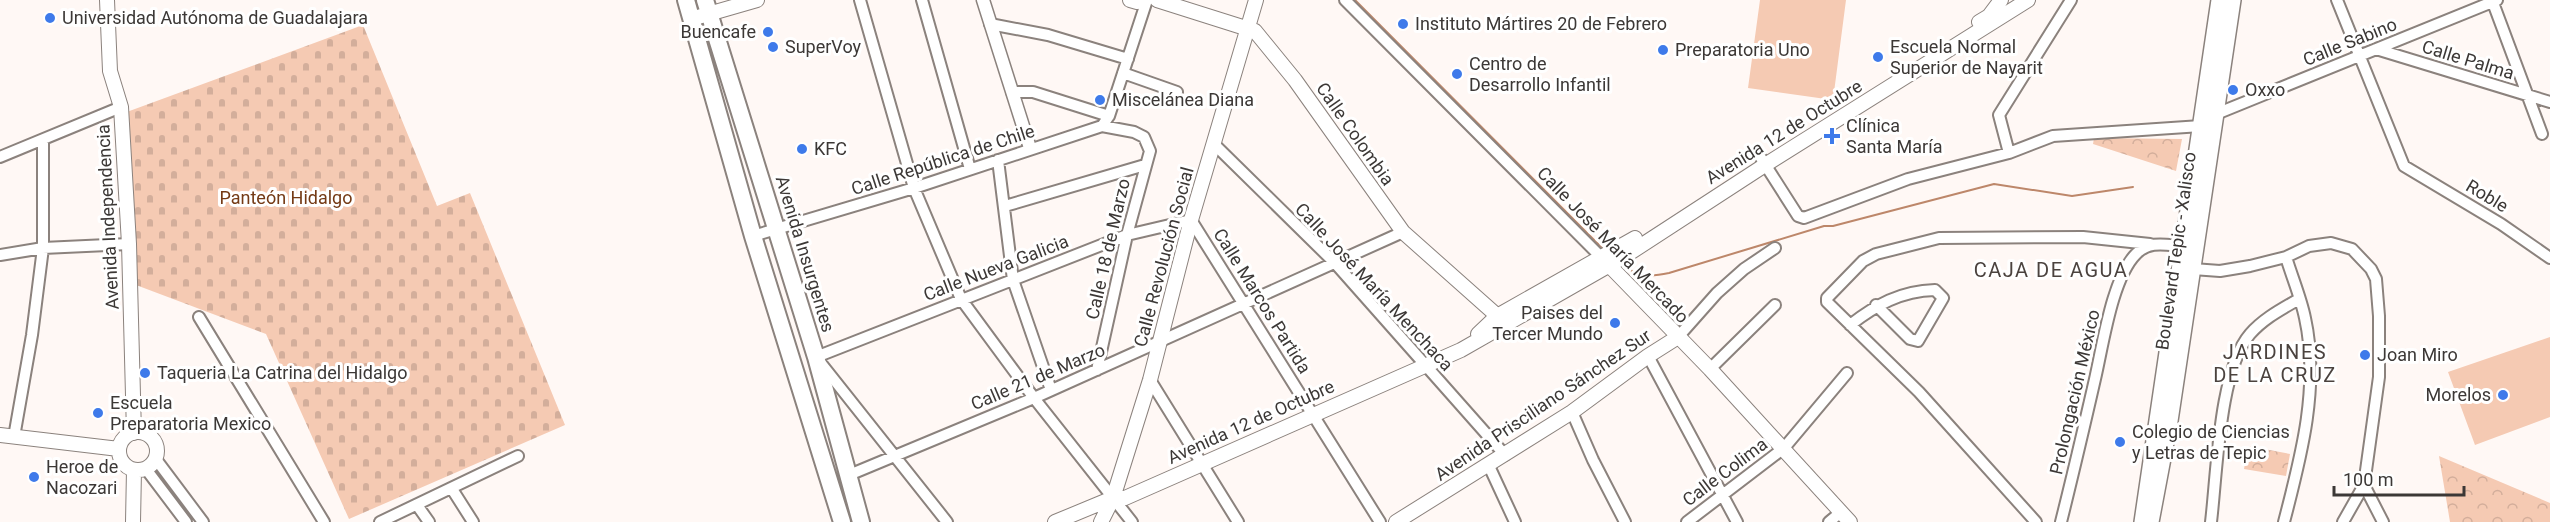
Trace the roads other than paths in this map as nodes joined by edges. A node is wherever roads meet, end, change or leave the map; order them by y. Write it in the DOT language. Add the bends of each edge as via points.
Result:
graph roads {
  1 [pos="107,0"];
  2 [pos="686,0"];
  3 [pos="757,0"];
  4 [pos="860,0"];
  5 [pos="922,0"];
  6 [pos="983,0"];
  7 [pos="1130,0"];
  8 [pos="1142,0"];
  9 [pos="1147,0"];
  10 [pos="1157,0"];
  11 [pos="1256,0"];
  12 [pos="1345,0"];
  13 [pos="1994,0"];
  14 [pos="2001,0"];
  15 [pos="2028,0"];
  16 [pos="2071,0"];
  17 [pos="2219,0"];
  18 [pos="2233,0"];
  19 [pos="2337,0"];
  20 [pos="2494,1"];
  21 [pos="707,7"];
  22 [pos="1989,16"];
  23 [pos="691,19"];
  24 [pos="990,24"];
  25 [pos="1248,28"];
  26 [pos="2376,50"];
  27 [pos="2359,56"];
  28 [pos="1128,59"];
  29 [pos="1123,73"];
  30 [pos="1012,92"];
  31 [pos="1177,92"];
  32 [pos="2528,96"];
  33 [pos="2550,102"];
  34 [pos="121,107"];
  35 [pos="2216,114"];
  36 [pos="1109,116"];
  37 [pos="1102,126"];
  38 [pos="2201,126"];
  39 [pos="2542,134"];
  40 [pos="1144,137"];
  41 [pos="43,140"];
  42 [pos="1215,145"];
  43 [pos="1030,148"];
  44 [pos="2008,153"];
  45 [pos="0,157"];
  46 [pos="998,160"];
  47 [pos="1763,162"];
  48 [pos="1145,165"];
  49 [pos="970,169"];
  50 [pos="914,188"];
  51 [pos="1005,206"];
  52 [pos="1191,220"];
  53 [pos="777,230"];
  54 [pos="1403,232"];
  55 [pos="1127,235"];
  56 [pos="753,236"];
  57 [pos="129,244"];
  58 [pos="2151,244"];
  59 [pos="2183,246"];
  60 [pos="43,248"];
  61 [pos="1776,248"];
  62 [pos="0,255"];
  63 [pos="2286,257"];
  64 [pos="1610,258"];
  65 [pos="2550,258"];
  66 [pos="1335,263"];
  67 [pos="2193,269"];
  68 [pos="1013,280"];
  69 [pos="961,299"];
  70 [pos="2299,299"];
  71 [pos="1244,303"];
  72 [pos="1775,304"];
  73 [pos="1876,305"];
  74 [pos="199,317"];
  75 [pos="1501,320"];
  76 [pos="1850,325"];
  77 [pos="1678,338"];
  78 [pos="1158,342"];
  79 [pos="1648,356"];
  80 [pos="816,357"];
  81 [pos="1426,366"];
  82 [pos="1710,369"];
  83 [pos="1097,370"];
  84 [pos="1847,373"];
  85 [pos="1150,380"];
  86 [pos="1051,390"];
  87 [pos="1034,398"];
  88 [pos="1572,412"];
  89 [pos="1313,413"];
  90 [pos="134,433"];
  91 [pos="7,436"];
  92 [pos="1784,448"];
  93 [pos="119,449"];
  94 [pos="1505,455"];
  95 [pos="518,456"];
  96 [pos="894,456"];
  97 [pos="155,458"];
  98 [pos="1203,464"];
  99 [pos="1489,466"];
  100 [pos="140,469"];
  101 [pos="849,475"];
  102 [pos="2364,485"];
  103 [pos="452,489"];
  104 [pos="1723,494"];
  105 [pos="1113,498"];
  106 [pos="417,505"];
  107 [pos="2151,514"];
  108 [pos="1845,517"];
  109 [pos="134,522"];
  110 [pos="186,522"];
  111 [pos="203,522"];
  112 [pos="324,522"];
  113 [pos="380,522"];
  114 [pos="429,522"];
  115 [pos="473,522"];
  116 [pos="842,522"];
  117 [pos="861,522"];
  118 [pos="947,522"];
  119 [pos="1055,522"];
  120 [pos="1101,522"];
  121 [pos="1132,522"];
  122 [pos="1238,522"];
  123 [pos="1380,522"];
  124 [pos="1396,522"];
  125 [pos="1515,522"];
  126 [pos="1625,522"];
  127 [pos="1687,522"];
  128 [pos="1737,522"];
  129 [pos="1829,522"];
  130 [pos="2036,522"];
  131 [pos="2061,522"];
  132 [pos="2140,522"];
  133 [pos="2211,522"];
  134 [pos="2284,522"];
  135 [pos="2343,522"];
  136 [pos="2383,522"];
  1 -- 34 [label="main road, Avenida Independencia" via="110,71"];
  2 -- 23 [label="highway"];
  3 -- 21 [label="main road"];
  4 -- 50 [label="street"];
  5 -- 49 [label="street"];
  6 -- 24 [label="street"];
  7 -- 8 [label="main road"];
  9 -- 28 [label="street"];
  10 -- 25 [label="main road, Calle Colombia"];
  11 -- 25 [label="main road, Calle Revolución Social"];
  12 -- 64 [label="street, Calle José María Mercado"];
  13 -- 22 [label="street"];
  14 -- 22 [label="main road, Avenida 12 de Octubre"];
  15 -- 47 [label="main road, Avenida 12 de Octubre"];
  16 -- 44 [label="street" via="2000,115"];
  17 -- 38 [label="main road, Boulevard Tepic - Xalisco"];
  18 -- 35 [label="main road, Boulevard Tepic - Xalisco"];
  19 -- 27 [label="street"];
  20 -- 26 [label="street, Calle Sabino"];
  20 -- 32 [label="street"];
  21 -- 23 [label="main road"];
  21 -- 53 [label="highway, Avenida Insurgentes"];
  22 -- 47 [label="main road, Avenida 12 de Octubre"];
  23 -- 56 [label="highway"];
  24 -- 28 [label="street" via="1048,35"];
  24 -- 30 [label="street"];
  25 -- 42 [label="main road, Calle Revolución Social"];
  25 -- 54 [label="main road, Calle Colombia" via="1295,80"];
  26 -- 27 [label="street, Calle Sabino"];
  26 -- 32 [label="street, Calle Palma"];
  27 -- 35 [label="street, Calle Sabino"];
  27 -- 65 [label="street, Roble" via="2404,166"];
  28 -- 29 [label="street"];
  29 -- 31 [label="street"];
  29 -- 36 [label="street"];
  30 -- 36 [label="street" via="1034,92"];
  30 -- 43 [label="street"];
  32 -- 33 [label="street, Calle Palma"];
  32 -- 39 [label="street"];
  34 -- 41 [label="street"];
  34 -- 57 [label="main road, Avenida Independencia"];
  35 -- 67 [label="main road, Boulevard Tepic - Xalisco"];
  36 -- 37 [label="street"];
  37 -- 40 [label="street, Calle República de Chile"];
  37 -- 43 [label="street, Calle República de Chile"];
  38 -- 44 [label="street" via="2053,136"];
  38 -- 59 [label="main road, Boulevard Tepic - Xalisco"];
  40 -- 48 [label="street, Calle 18 de Marzo" via="1150,151"];
  41 -- 45 [label="street"];
  41 -- 60 [label="street"];
  42 -- 52 [label="main road, Calle Revolución Social"];
  42 -- 66 [label="street, Calle José María Menchaca"];
  43 -- 46 [label="street, Calle República de Chile"];
  44 -- 47 [label="street" via="1908,179 1804,218 1798,216"];
  46 -- 49 [label="street, Calle República de Chile"];
  46 -- 51 [label="street"];
  47 -- 64 [label="main road, Avenida 12 de Octubre"];
  48 -- 51 [label="street"];
  48 -- 55 [label="street, Calle 18 de Marzo"];
  49 -- 50 [label="street, Calle República de Chile"];
  50 -- 53 [label="street, Calle República de Chile"];
  50 -- 69 [label="street"];
  51 -- 68 [label="street"];
  52 -- 55 [label="street, Calle Nueva Galicia"];
  52 -- 71 [label="street, Calle Marcos Partida"];
  52 -- 78 [label="main road, Calle Revolución Social"];
  53 -- 56 [label="street, Calle República de Chile"];
  53 -- 80 [label="highway, Avenida Insurgentes"];
  54 -- 66 [label="street, Calle 21 de Marzo"];
  54 -- 75 [label="main road, Calle Colombia"];
  55 -- 68 [label="street, Calle Nueva Galicia"];
  55 -- 83 [label="street, Calle 18 de Marzo"];
  56 -- 116 [label="highway"];
  57 -- 60 [label="street"];
  57 -- 90 [label="main road, Avenida Independencia"];
  58 -- 59 [label="street"];
  58 -- 76 [label="street" via="2083,237 1939,238 1876,254 1863,261 1827,298"];
  58 -- 131 [label="street, Prolongación México" via="2137,252 2121,278"];
  59 -- 67 [label="street"];
  59 -- 107 [label="main road, Boulevard Tepic - Xalisco"];
  60 -- 62 [label="street"];
  60 -- 91 [label="street"];
  61 -- 77 [label="street" via="1717,293"];
  63 -- 67 [label="street" via="2220,271"];
  63 -- 70 [label="street"];
  63 -- 102 [label="street" via="2309,246 2340,245 2360,255 2376,279 2379,377"];
  64 -- 75 [label="main road, Avenida 12 de Octubre"];
  64 -- 77 [label="main road, Calle José María Mercado"];
  66 -- 71 [label="street, Calle 21 de Marzo"];
  66 -- 81 [label="street, Calle José María Menchaca"];
  67 -- 107 [label="main road, Boulevard Tepic - Xalisco" via="2170,421"];
  68 -- 69 [label="street, Calle Nueva Galicia"];
  68 -- 86 [label="street"];
  69 -- 80 [label="street, Calle Nueva Galicia"];
  69 -- 87 [label="street"];
  70 -- 133 [label="street" via="2269,317 2250,334 2237,354 2227,381"];
  70 -- 134 [label="street" via="2306,318 2310,357 2308,413"];
  71 -- 78 [label="street, Calle 21 de Marzo"];
  71 -- 89 [label="street, Calle Marcos Partida"];
  72 -- 82 [label="street"];
  73 -- 73 [label="street" via="1917,291 1935,290 1943,298 1917,341 1910,339"];
  73 -- 76 [label="street"];
  74 -- 112 [label="street"];
  75 -- 81 [label="main road, Avenida 12 de Octubre" via="1461,350"];
  76 -- 130 [label="street" via="1919,392"];
  77 -- 79 [label="main road, Avenida Prisciliano Sánchez Sur"];
  77 -- 82 [label="main road, Calle José María Mercado"];
  78 -- 83 [label="street, Calle 21 de Marzo"];
  78 -- 85 [label="main road, Calle Revolución Social"];
  79 -- 88 [label="main road, Avenida Prisciliano Sánchez Sur"];
  79 -- 104 [label="street"];
  80 -- 96 [label="street"];
  80 -- 101 [label="highway, Avenida Insurgentes"];
  81 -- 89 [label="main road, Avenida 12 de Octubre"];
  81 -- 94 [label="street, Calle José María Menchaca"];
  82 -- 92 [label="main road, Calle José María Mercado"];
  83 -- 86 [label="street, Calle 21 de Marzo"];
  84 -- 92 [label="street, Calle Colima"];
  85 -- 98 [label="street"];
  85 -- 105 [label="main road, Calle Revolución Social"];
  86 -- 87 [label="street, Calle 21 de Marzo"];
  87 -- 96 [label="street, Calle 21 de Marzo"];
  87 -- 105 [label="street"];
  88 -- 94 [label="main road, Avenida Prisciliano Sánchez Sur"];
  88 -- 126 [label="street"];
  89 -- 98 [label="main road, Avenida 12 de Octubre"];
  89 -- 123 [label="street, Calle Marcos Partida"];
  90 -- 93 [label="main road" via="124,439"];
  90 -- 97 [label="main road" via="145,434 153,441"];
  91 -- 93 [label="main road"];
  92 -- 104 [label="street, Calle Colima"];
  92 -- 108 [label="main road, Calle José María Mercado"];
  93 -- 100 [label="main road" via="121,460"];
  94 -- 99 [label="main road, Avenida Prisciliano Sánchez Sur"];
  95 -- 103 [label="street"];
  96 -- 101 [label="street, Calle 21 de Marzo"];
  96 -- 118 [label="street"];
  97 -- 100 [label="main road"];
  97 -- 111 [label="street"];
  98 -- 105 [label="main road, Avenida 12 de Octubre" via="1125,498"];
  98 -- 122 [label="street"];
  99 -- 124 [label="main road, Avenida Prisciliano Sánchez Sur"];
  99 -- 125 [label="street"];
  100 -- 109 [label="main road"];
  100 -- 110 [label="street"];
  101 -- 117 [label="highway, Avenida Insurgentes"];
  102 -- 135 [label="street"];
  102 -- 136 [label="street"];
  103 -- 106 [label="street"];
  103 -- 115 [label="street"];
  104 -- 127 [label="street, Calle Colima"];
  104 -- 128 [label="street"];
  105 -- 119 [label="main road, Avenida 12 de Octubre"];
  105 -- 120 [label="main road, Calle Revolución Social"];
  105 -- 121 [label="street"];
  106 -- 113 [label="street"];
  106 -- 114 [label="street"];
  107 -- 132 [label="main road"];
  108 -- 129 [label="street"];
}
